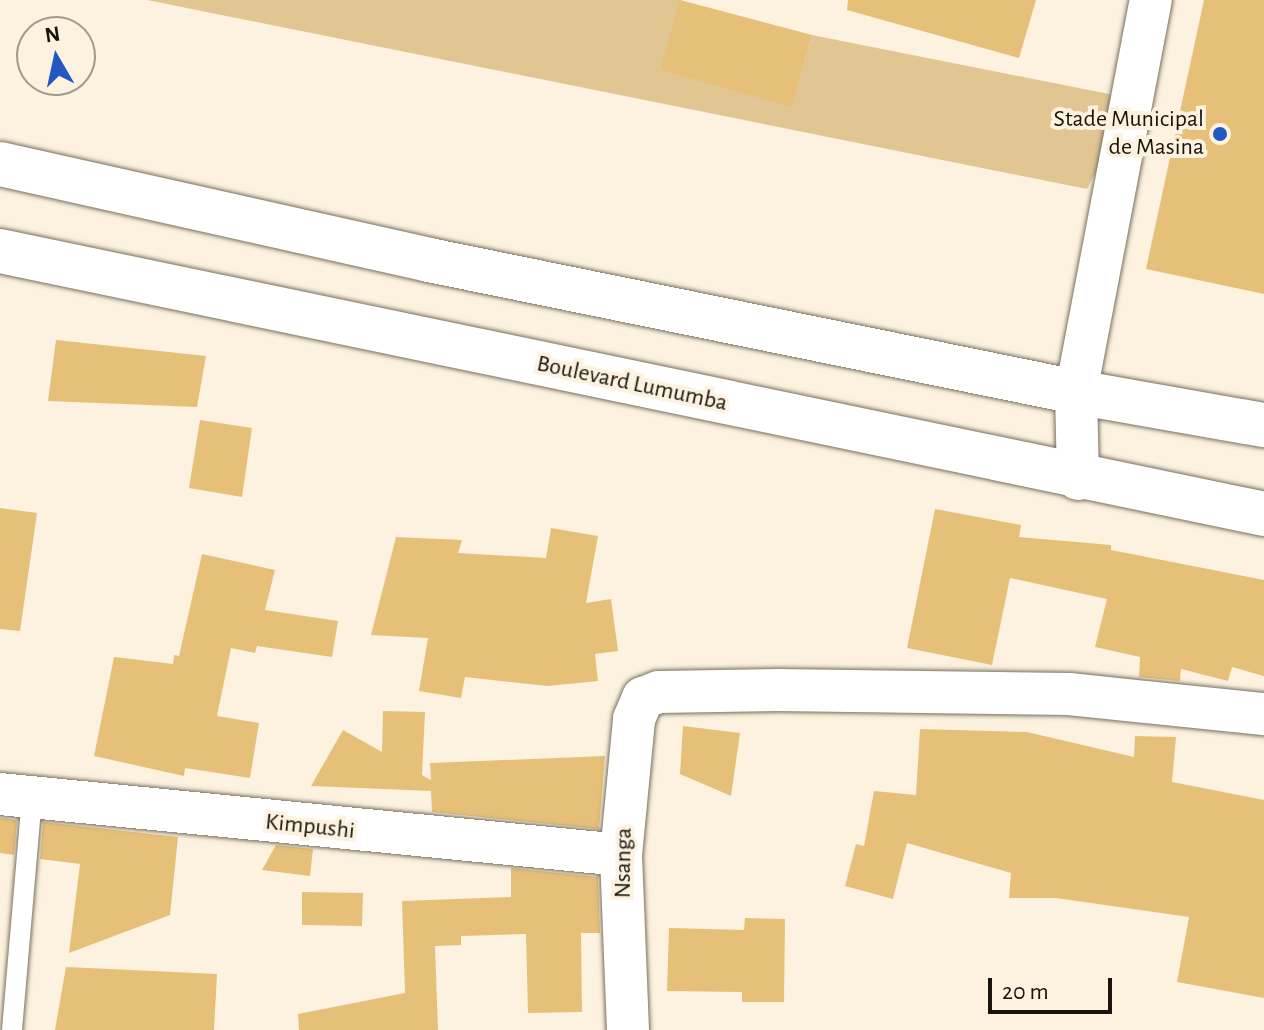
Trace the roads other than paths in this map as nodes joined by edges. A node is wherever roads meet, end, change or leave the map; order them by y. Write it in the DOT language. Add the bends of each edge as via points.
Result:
graph roads {
  1 [pos="1151,0"];
  2 [pos="0,164"];
  3 [pos="0,251"];
  4 [pos="1076,392"];
  5 [pos="1264,425"];
  6 [pos="1078,479"];
  7 [pos="1264,514"];
  8 [pos="1264,714"];
  9 [pos="16,796"];
  10 [pos="621,855"];
  11 [pos="12,1030"];
  12 [pos="628,1030"];
  1 -- 4 [label="street"];
  2 -- 4 [label="highway" via="429,260"];
  3 -- 6 [label="highway, Boulevard Lumumba"];
  4 -- 5 [label="highway"];
  4 -- 6 [label="street"];
  6 -- 7 [label="highway, Boulevard Lumumba"];
  8 -- 10 [label="street, Nsanga" via="1069,694 659,692 643,698 634,719"];
  9 -- 10 [label="street, Kimpushi"];
  9 -- 11 [label="lane"];
  10 -- 12 [label="street, Nsanga"];
}
